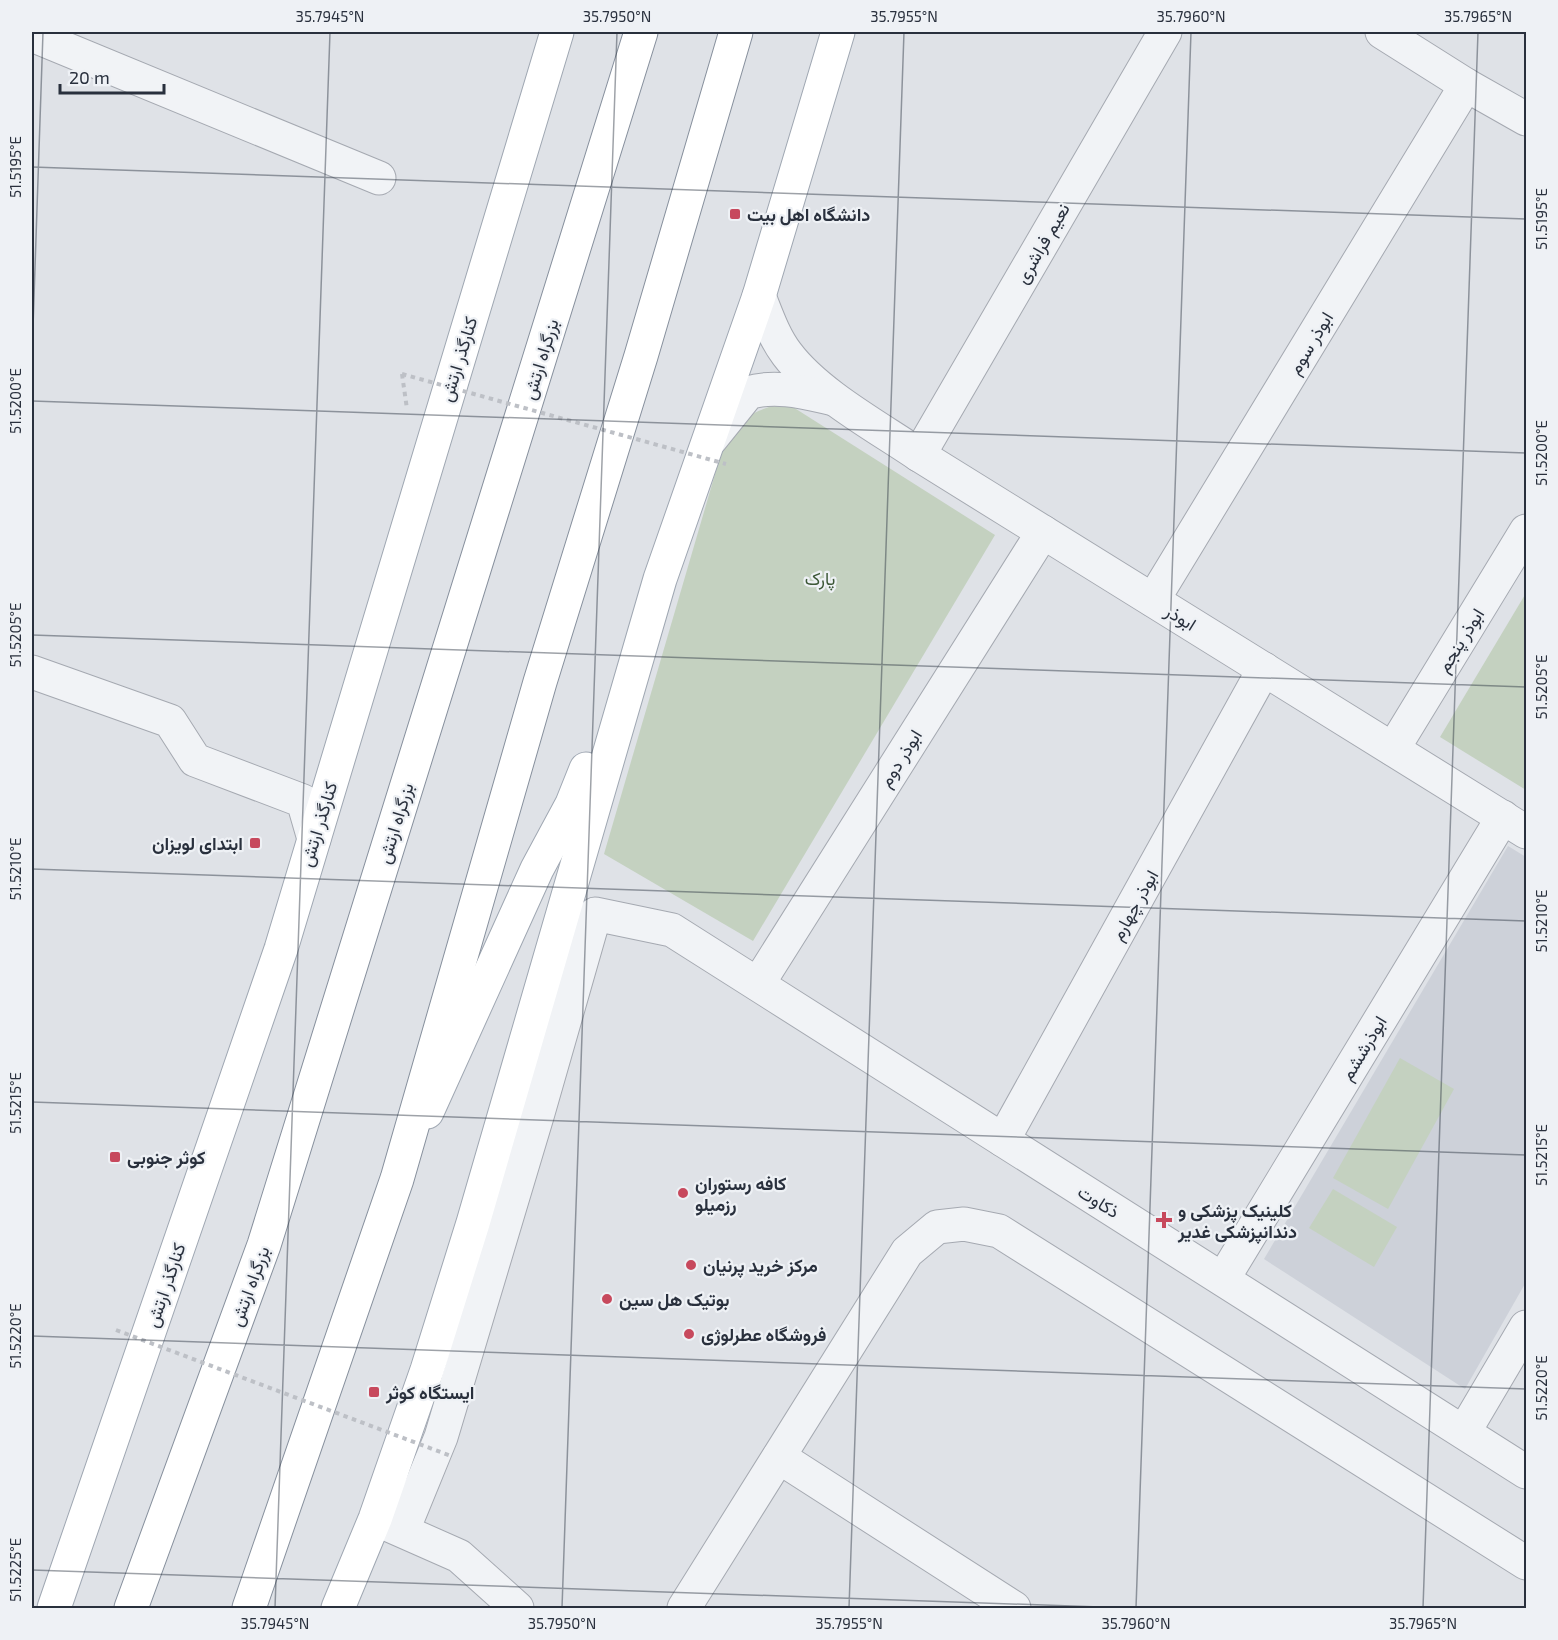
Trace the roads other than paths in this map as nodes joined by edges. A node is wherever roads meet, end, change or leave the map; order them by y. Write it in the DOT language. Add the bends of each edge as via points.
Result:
graph roads {
  1 [pos="557,32"];
  2 [pos="641,32"];
  3 [pos="736,32"];
  4 [pos="838,32"];
  5 [pos="1165,32"];
  6 [pos="1382,32"];
  7 [pos="32,34"];
  8 [pos="1466,85"];
  9 [pos="1527,119"];
  10 [pos="379,178"];
  11 [pos="759,296"];
  12 [pos="838,400"];
  13 [pos="717,453"];
  14 [pos="919,455"];
  15 [pos="1527,531"];
  16 [pos="1043,532"];
  17 [pos="660,579"];
  18 [pos="1153,600"];
  19 [pos="1264,669"];
  20 [pos="32,672"];
  21 [pos="1393,749"];
  22 [pos="1515,824"];
  23 [pos="314,839"];
  24 [pos="758,984"];
  25 [pos="1003,1140"];
  26 [pos="397,1179"];
  27 [pos="1223,1279"];
  28 [pos="1527,1327"];
  29 [pos="1464,1432"];
  30 [pos="779,1457"];
  31 [pos="1527,1472"];
  32 [pos="389,1525"];
  33 [pos="1522,1552"];
  34 [pos="54,1608"];
  35 [pos="131,1608"];
  36 [pos="249,1608"];
  37 [pos="338,1608"];
  38 [pos="518,1608"];
  39 [pos="684,1608"];
  40 [pos="1014,1608"];
  1 -- 23 [label="main road, کنارگذر ارتش"];
  2 -- 35 [label="main road, بزرگراه ارتش" via="264,1245"];
  3 -- 26 [label="main road" via="540,681"];
  4 -- 11 [label="main road"];
  5 -- 14 [label="street, نعیم فراشری"];
  6 -- 8 [label="street"];
  7 -- 10 [label="street"];
  8 -- 9 [label="street"];
  8 -- 18 [label="street, ابوذر سوم"];
  11 -- 12 [label="street, ابوذر" via="772,331 787,355"];
  11 -- 13 [label="main road"];
  12 -- 13 [label="street" via="779,390 748,393"];
  12 -- 14 [label="street, ابوذر"];
  13 -- 17 [label="main road"];
  14 -- 16 [label="street, ابوذر"];
  15 -- 21 [label="street, ابوذر پنجم"];
  16 -- 18 [label="street, ابوذر"];
  16 -- 24 [label="street, ابوذر دوم"];
  17 -- 26 [label="main road" via="572,804 537,869"];
  17 -- 32 [label="main road" via="427,1370"];
  18 -- 19 [label="street, ابوذر"];
  19 -- 21 [label="street, ابوذر"];
  19 -- 25 [label="street, ابوذر چهارم"];
  20 -- 23 [label="street" via="170,722 195,760 303,801"];
  21 -- 22 [label="street, ابوذر"];
  22 -- 27 [label="street, ابوذرششم"];
  23 -- 34 [label="main road, کنارگذر ارتش" via="281,949"];
  24 -- 25 [label="street, ذکاوت"];
  24 -- 32 [label="street, ذکاوت" via="672,930 595,914 441,1437"];
  25 -- 27 [label="street, ذکاوت"];
  26 -- 36 [label="main road"];
  27 -- 29 [label="street, ذکاوت"];
  28 -- 29 [label="street"];
  29 -- 31 [label="street, ذکاوت"];
  30 -- 33 [label="street" via="907,1252 937,1227 964,1224 999,1231"];
  30 -- 39 [label="street"];
  30 -- 40 [label="street"];
  32 -- 37 [label="main road"];
  32 -- 38 [label="street" via="459,1556"];
}
